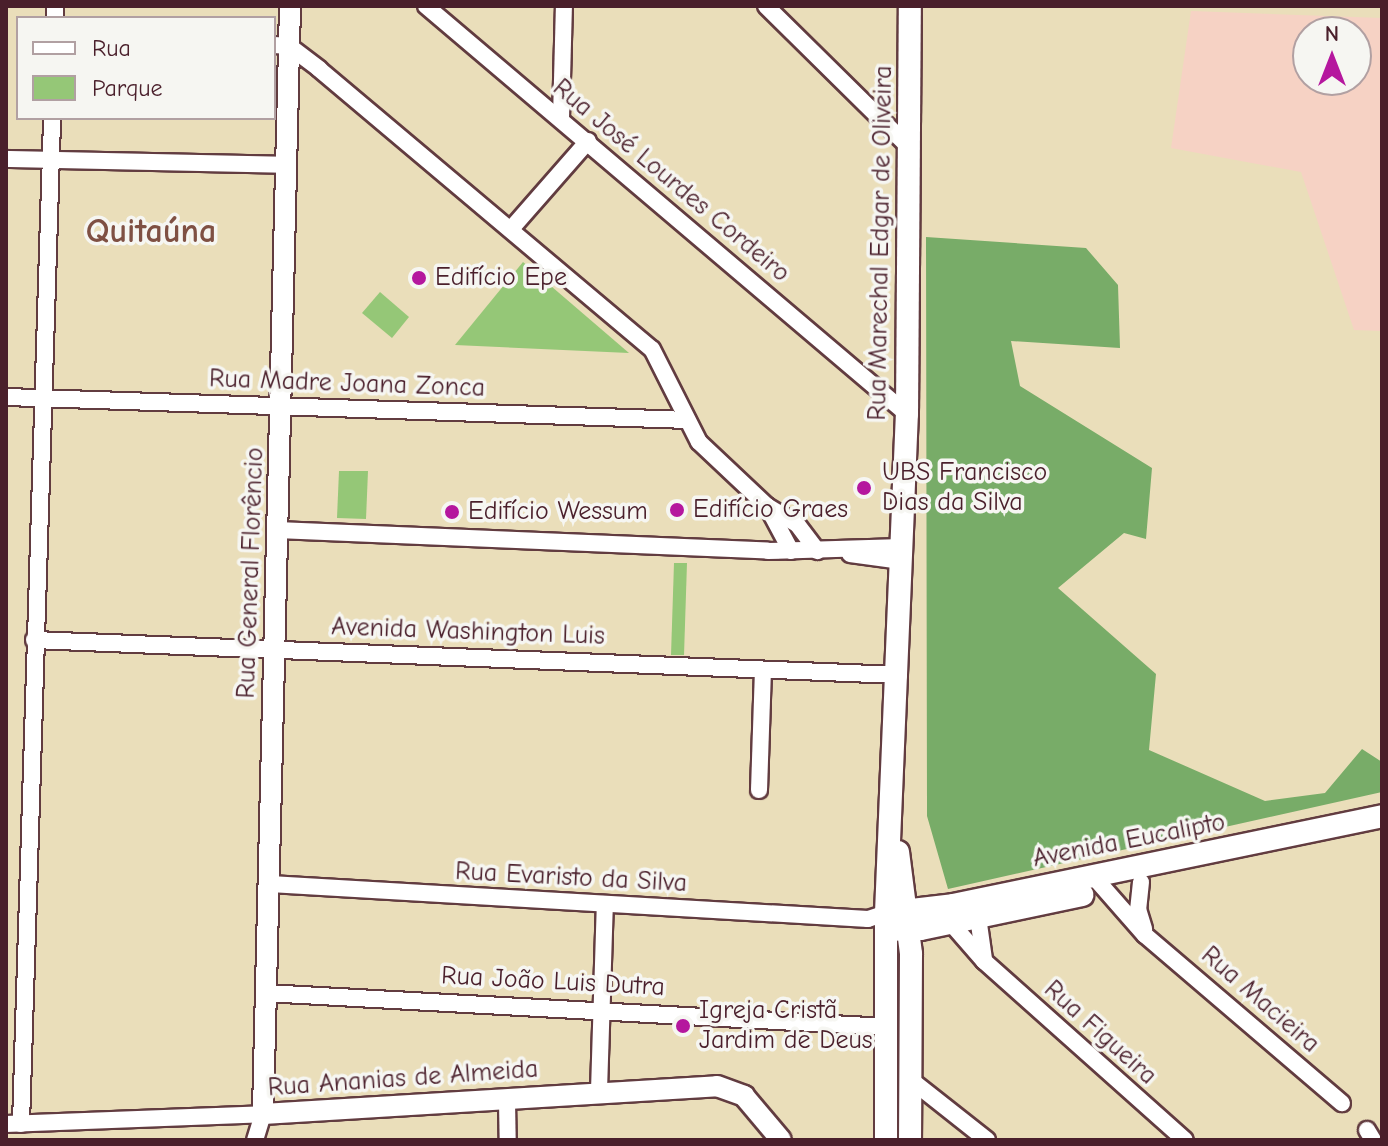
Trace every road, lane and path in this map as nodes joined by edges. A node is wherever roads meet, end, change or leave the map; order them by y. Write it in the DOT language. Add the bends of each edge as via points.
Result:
graph roads {
  1 [pos="290,6"];
  2 [pos="426,6"];
  3 [pos="564,6"];
  4 [pos="766,6"];
  5 [pos="910,6"];
  6 [pos="282,46"];
  7 [pos="561,118"];
  8 [pos="52,120"];
  9 [pos="588,141"];
  10 [pos="911,149"];
  11 [pos="6,159"];
  12 [pos="50,160"];
  13 [pos="287,165"];
  14 [pos="511,229"];
  15 [pos="908,390"];
  16 [pos="884,394"];
  17 [pos="6,397"];
  18 [pos="41,398"];
  19 [pos="281,406"];
  20 [pos="907,414"];
  21 [pos="687,420"];
  22 [pos="767,506"];
  23 [pos="277,530"];
  24 [pos="791,551"];
  25 [pos="825,551"];
  26 [pos="902,554"];
  27 [pos="34,640"];
  28 [pos="275,648"];
  29 [pos="763,670"];
  30 [pos="899,675"];
  31 [pos="759,790"];
  32 [pos="1382,816"];
  33 [pos="1382,830"];
  34 [pos="1141,882"];
  35 [pos="1100,883"];
  36 [pos="270,884"];
  37 [pos="605,904"];
  38 [pos="978,917"];
  39 [pos="892,921"];
  40 [pos="950,922"];
  41 [pos="1145,935"];
  42 [pos="984,961"];
  43 [pos="265,993"];
  44 [pos="601,1007"];
  45 [pos="887,1027"];
  46 [pos="911,1080"];
  47 [pos="599,1091"];
  48 [pos="507,1101"];
  49 [pos="1342,1103"];
  50 [pos="263,1114"];
  51 [pos="14,1124"];
  52 [pos="255,1140"];
  53 [pos="508,1140"];
  54 [pos="781,1140"];
  55 [pos="886,1140"];
  56 [pos="910,1140"];
  57 [pos="987,1140"];
  58 [pos="1185,1140"];
  1 -- 6 [label="street, Rua General Florêncio"];
  2 -- 7 [label="street, Rua José Lourdes Cordeiro"];
  3 -- 7 [label="street"];
  4 -- 10 [label="street"];
  5 -- 10 [label="main road, Rua Marechal Edgar de Oliveira"];
  6 -- 13 [label="street, Rua General Florêncio"];
  6 -- 14 [label="street"];
  7 -- 9 [label="street, Rua José Lourdes Cordeiro"];
  8 -- 12 [label="street"];
  9 -- 14 [label="street"];
  9 -- 16 [label="street, Rua José Lourdes Cordeiro"];
  10 -- 15 [label="main road, Rua Marechal Edgar de Oliveira"];
  11 -- 12 [label="street"];
  12 -- 13 [label="street"];
  12 -- 18 [label="street"];
  13 -- 19 [label="street, Rua General Florêncio"];
  14 -- 21 [label="street" via="652,349"];
  15 -- 16 [label="street"];
  15 -- 20 [label="main road, Rua Marechal Edgar de Oliveira"];
  16 -- 20 [label="street, Rua José Lourdes Cordeiro"];
  17 -- 18 [label="street, Rua Madre Joana Zonca"];
  18 -- 19 [label="street, Rua Madre Joana Zonca"];
  18 -- 27 [label="street"];
  19 -- 21 [label="street, Rua Madre Joana Zonca"];
  19 -- 23 [label="street, Rua General Florêncio"];
  20 -- 26 [label="main road, Rua Marechal Edgar de Oliveira"];
  21 -- 22 [label="street" via="713,459"];
  22 -- 24 [label="street"];
  22 -- 25 [label="street" via="797,524"];
  23 -- 24 [label="street"];
  23 -- 28 [label="street, Rua General Florêncio"];
  24 -- 25 [label="street"];
  25 -- 26 [label="street"];
  26 -- 30 [label="main road, Rua Marechal Edgar de Oliveira"];
  27 -- 28 [label="street, Avenida Washington Luis"];
  27 -- 51 [label="street"];
  28 -- 29 [label="street, Avenida Washington Luis"];
  28 -- 36 [label="street, Rua General Florêncio"];
  29 -- 30 [label="street, Avenida Washington Luis"];
  29 -- 31 [label="street"];
  30 -- 39 [label="main road, Rua Marechal Edgar de Oliveira"];
  32 -- 35 [label="main road, Avenida Eucalipto"];
  33 -- 34 [label="main road, Avenida Eucalipto"];
  34 -- 35 [label="main road, Avenida Eucalipto"];
  34 -- 41 [label="street" via="1138,909"];
  35 -- 38 [label="main road, Avenida Eucalipto"];
  35 -- 39 [label="main road, Avenida Eucalipto"];
  35 -- 41 [label="street, Rua Macieira"];
  36 -- 37 [label="street, Rua Evaristo da Silva"];
  36 -- 43 [label="street, Rua General Florêncio"];
  37 -- 39 [label="street, Rua Evaristo da Silva"];
  37 -- 44 [label="street"];
  38 -- 40 [label="main road, Avenida Eucalipto"];
  38 -- 42 [label="street"];
  39 -- 40 [label="main road, Avenida Eucalipto"];
  39 -- 45 [label="main road, Rua Marechal Edgar de Oliveira"];
  39 -- 46 [label="main road, Rua Marechal Edgar de Oliveira"];
  40 -- 42 [label="street, Rua Figueira"];
  41 -- 49 [label="street, Rua Macieira"];
  42 -- 58 [label="street, Rua Figueira"];
  43 -- 44 [label="street, Rua João Luis Dutra"];
  43 -- 50 [label="street, Rua General Florêncio"];
  44 -- 45 [label="street, Rua João Luis Dutra"];
  44 -- 47 [label="street"];
  45 -- 55 [label="main road, Rua Marechal Edgar de Oliveira"];
  46 -- 56 [label="main road, Rua Marechal Edgar de Oliveira"];
  46 -- 57 [label="street"];
  47 -- 48 [label="street, Rua Ananias de Almeida"];
  47 -- 54 [label="street, Rua Ananias de Almeida" via="733,1090"];
  48 -- 50 [label="street, Rua Ananias de Almeida"];
  48 -- 53 [label="street"];
  50 -- 51 [label="street, Rua Ananias de Almeida"];
  50 -- 52 [label="street, Rua General Florêncio"];
}
